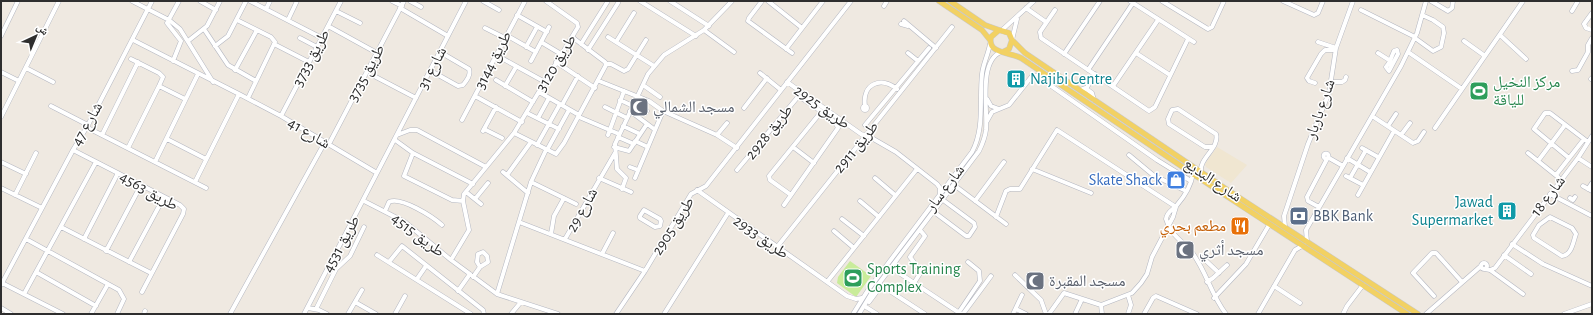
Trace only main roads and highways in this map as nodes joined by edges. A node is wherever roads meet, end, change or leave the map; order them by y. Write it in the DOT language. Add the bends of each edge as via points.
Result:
graph roads {
  1 [pos="939,1"];
  2 [pos="950,1"];
  3 [pos="1000,30"];
  4 [pos="1012,40"];
  5 [pos="990,42"];
  6 [pos="1002,52"];
  7 [pos="1324,253"];
  8 [pos="1321,258"];
  9 [pos="1407,314"];
  10 [pos="1418,314"];
  1 -- 5 [label="main road" via="982,30"];
  2 -- 3 [label="main road" via="985,25"];
  3 -- 4 [label="main road" via="1009,33"];
  3 -- 5 [label="main road" via="992,34"];
  4 -- 6 [label="main road" via="1011,46"];
  4 -- 7 [label="main road, شارع البديع" via="1025,53"];
  5 -- 6 [label="main road" via="994,50"];
  6 -- 8 [label="main road, شارع البديع" via="1021,58"];
  7 -- 8 [label="main road"];
  7 -- 10 [label="main road, شارع البديع"];
  8 -- 9 [label="main road, شارع البديع"];
}
